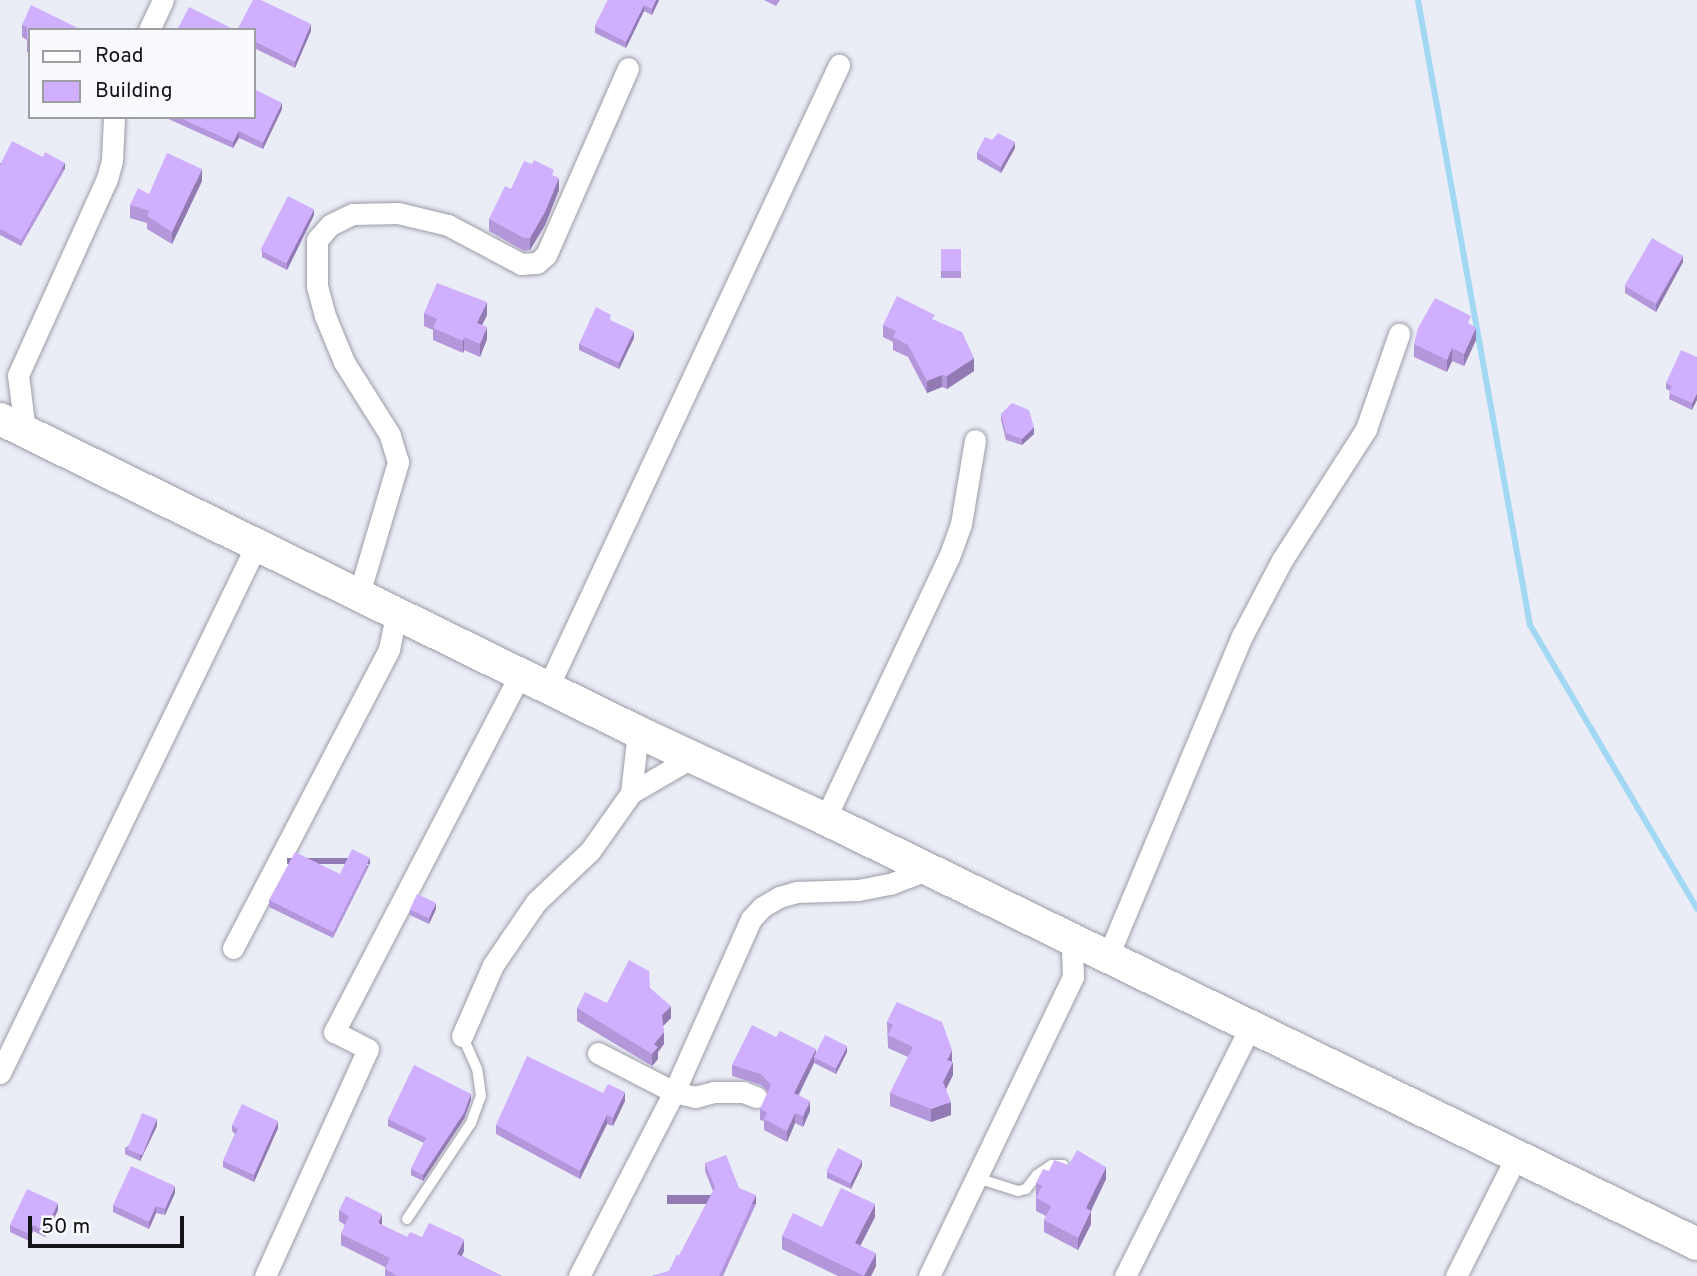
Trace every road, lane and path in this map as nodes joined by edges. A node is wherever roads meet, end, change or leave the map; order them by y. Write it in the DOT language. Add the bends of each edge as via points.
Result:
graph roads {
  1 [pos="163,0"];
  2 [pos="150,28"];
  3 [pos="839,65"];
  4 [pos="628,68"];
  5 [pos="114,119"];
  6 [pos="1399,334"];
  7 [pos="9,380"];
  8 [pos="13,425"];
  9 [pos="975,440"];
  10 [pos="257,544"];
  11 [pos="359,594"];
  12 [pos="397,612"];
  13 [pos="426,626"];
  14 [pos="390,649"];
  15 [pos="521,673"];
  16 [pos="548,687"];
  17 [pos="638,732"];
  18 [pos="691,758"];
  19 [pos="631,793"];
  20 [pos="825,819"];
  21 [pos="927,870"];
  22 [pos="1072,939"];
  23 [pos="233,948"];
  24 [pos="1110,958"];
  25 [pos="1073,977"];
  26 [pos="1250,1027"];
  27 [pos="462,1036"];
  28 [pos="598,1053"];
  29 [pos="0,1073"];
  30 [pos="674,1092"];
  31 [pos="756,1097"];
  32 [pos="1516,1157"];
  33 [pos="1066,1165"];
  34 [pos="977,1178"];
  35 [pos="407,1219"];
  36 [pos="1697,1244"];
  37 [pos="265,1276"];
  38 [pos="579,1276"];
  39 [pos="929,1276"];
  40 [pos="1125,1276"];
  41 [pos="1456,1276"];
  1 -- 2 [label="street"];
  3 -- 16 [label="street"];
  4 -- 11 [label="street" via="547,255 537,263 521,264 448,225 398,213 353,214 330,225 317,240 317,286 326,316 344,362 390,435 398,462"];
  5 -- 7 [label="street" via="107,179"];
  6 -- 24 [label="street" via="1366,429 1282,560 1242,636"];
  7 -- 8 [label="street"];
  8 -- 10 [label="street"];
  9 -- 20 [label="street" via="961,524 949,557"];
  10 -- 11 [label="street"];
  10 -- 29 [label="street"];
  11 -- 12 [label="street"];
  12 -- 13 [label="street"];
  12 -- 14 [label="street"];
  13 -- 14 [label="street"];
  13 -- 15 [label="street"];
  14 -- 23 [label="street"];
  15 -- 16 [label="street"];
  15 -- 37 [label="street" via="334,1032 368,1049"];
  16 -- 17 [label="street"];
  17 -- 18 [label="street"];
  17 -- 19 [label="street"];
  18 -- 19 [label="street"];
  18 -- 20 [label="street"];
  19 -- 27 [label="street" via="590,851 536,902 509,938"];
  20 -- 21 [label="street"];
  21 -- 22 [label="street"];
  21 -- 30 [label="street" via="858,890 796,892 762,907 747,928"];
  22 -- 24 [label="street"];
  22 -- 25 [label="street"];
  24 -- 25 [label="street"];
  24 -- 26 [label="street"];
  25 -- 34 [label="street"];
  26 -- 32 [label="street"];
  26 -- 40 [label="street"];
  27 -- 35 [label="lane" via="477,1069 481,1096 471,1123"];
  28 -- 30 [label="street"];
  30 -- 31 [label="street" via="695,1097 743,1092"];
  30 -- 38 [label="street"];
  32 -- 36 [label="street"];
  32 -- 41 [label="street"];
  33 -- 34 [label="lane" via="1052,1165 1018,1191"];
  34 -- 39 [label="street"];
}
